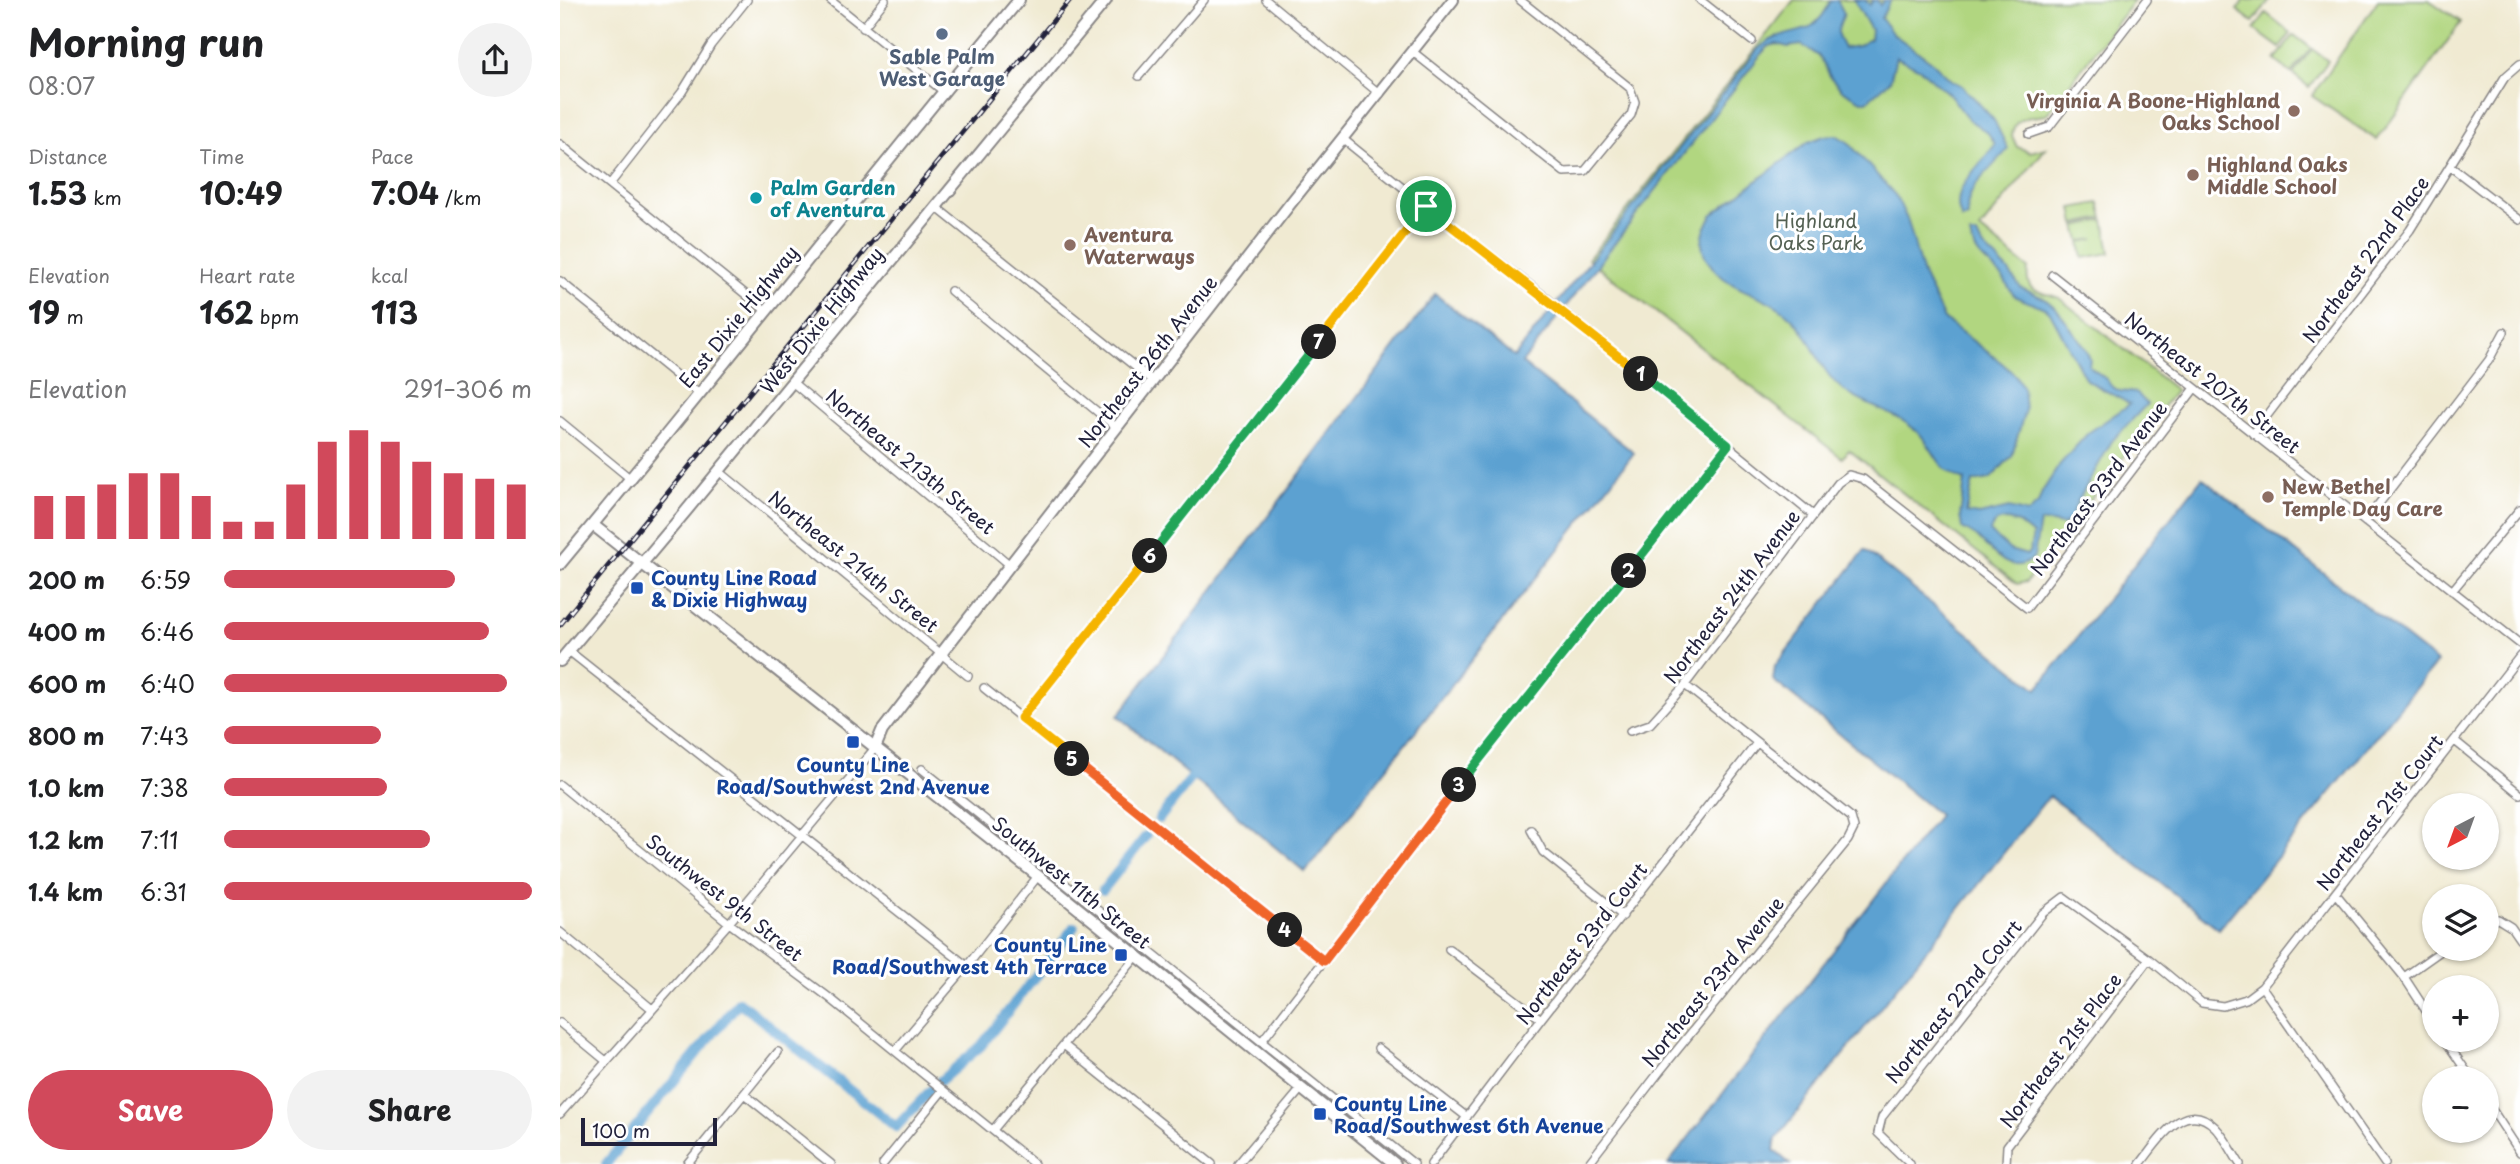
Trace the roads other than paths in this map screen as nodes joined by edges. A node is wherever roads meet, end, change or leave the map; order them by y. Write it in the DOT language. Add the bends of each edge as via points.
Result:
graph roads {
  1 [pos="747,0"];
  2 [pos="830,0"];
  3 [pos="885,0"];
  4 [pos="1018,0"];
  5 [pos="1106,0"];
  6 [pos="1204,0"];
  7 [pos="1266,0"];
  8 [pos="1453,0"];
  9 [pos="1520,0"];
  10 [pos="1700,0"];
  11 [pos="2147,0"];
  12 [pos="863,28"];
  13 [pos="1752,41"];
  14 [pos="1413,52"];
  15 [pos="2520,64"];
  16 [pos="1139,76"];
  17 [pos="943,91"];
  18 [pos="1380,94"];
  19 [pos="2029,134"];
  20 [pos="1343,139"];
  21 [pos="560,144"];
  22 [pos="2451,167"];
  23 [pos="610,184"];
  24 [pos="1426,206"];
  25 [pos="936,207"];
  26 [pos="2520,220"];
  27 [pos="2052,275"];
  28 [pos="560,281"];
  29 [pos="951,291"];
  30 [pos="765,310"];
  31 [pos="2504,332"];
  32 [pos="1153,381"];
  33 [pos="792,382"];
  34 [pos="2195,388"];
  35 [pos="698,393"];
  36 [pos="560,421"];
  37 [pos="1117,428"];
  38 [pos="2253,434"];
  39 [pos="1728,445"];
  40 [pos="719,471"];
  41 [pos="1853,474"];
  42 [pos="632,480"];
  43 [pos="2520,509"];
  44 [pos="1813,515"];
  45 [pos="2365,522"];
  46 [pos="593,525"];
  47 [pos="642,563"];
  48 [pos="560,564"];
  49 [pos="1010,565"];
  50 [pos="2452,591"];
  51 [pos="2520,645"];
  52 [pos="569,651"];
  53 [pos="941,654"];
  54 [pos="2520,656"];
  55 [pos="560,661"];
  56 [pos="968,676"];
  57 [pos="1685,685"];
  58 [pos="984,688"];
  59 [pos="1021,718"];
  60 [pos="1630,730"];
  61 [pos="2455,741"];
  62 [pos="1757,743"];
  63 [pos="875,748"];
  64 [pos="922,769"];
  65 [pos="560,785"];
  66 [pos="2520,793"];
  67 [pos="1531,830"];
  68 [pos="802,836"];
  69 [pos="1038,876"];
  70 [pos="2336,894"];
  71 [pos="1623,916"];
  72 [pos="2499,920"];
  73 [pos="729,923"];
  74 [pos="560,932"];
  75 [pos="2520,940"];
  76 [pos="1449,949"];
  77 [pos="1137,956"];
  78 [pos="2149,959"];
  79 [pos="1324,961"];
  80 [pos="2427,961"];
  81 [pos="967,966"];
  82 [pos="2404,977"];
  83 [pos="2262,987"];
  84 [pos="2422,1005"];
  85 [pos="652,1009"];
  86 [pos="1541,1019"];
  87 [pos="560,1023"];
  88 [pos="1262,1041"];
  89 [pos="1065,1045"];
  90 [pos="1378,1048"];
  91 [pos="895,1051"];
  92 [pos="778,1052"];
  93 [pos="606,1061"];
  94 [pos="1301,1088"];
  95 [pos="943,1090"];
  96 [pos="744,1094"];
  97 [pos="560,1114"];
  98 [pos="1467,1117"];
  99 [pos="2499,1120"];
  100 [pos="993,1130"];
  101 [pos="2520,1152"];
  102 [pos="687,1164"];
  103 [pos="831,1164"];
  104 [pos="883,1164"];
  105 [pos="1034,1164"];
  106 [pos="1212,1164"];
  107 [pos="1238,1164"];
  108 [pos="1395,1164"];
  109 [pos="1414,1164"];
  110 [pos="1431,1164"];
  111 [pos="1588,1164"];
  112 [pos="1910,1164"];
  113 [pos="2006,1164"];
  114 [pos="2140,1164"];
  115 [pos="2239,1164"];
  116 [pos="2385,1164"];
  1 -- 23 [label="street"];
  2 -- 12 [label="street"];
  3 -- 12 [label="street"];
  4 -- 17 [label="street, East Dixie Highway"];
  5 -- 25 [label="street, West Dixie Highway"];
  6 -- 16 [label="street"];
  7 -- 18 [label="street"];
  8 -- 14 [label="street, Northeast 26th Avenue"];
  9 -- 14 [label="street" via="1630,88 1635,102 1631,115 1585,171 1563,172"];
  10 -- 13 [label="street"];
  11 -- 19 [label="street" via="2049,127"];
  12 -- 17 [label="street"];
  14 -- 18 [label="street, Northeast 26th Avenue"];
  15 -- 22 [label="street, Northeast 22nd Place" via="2505,77"];
  17 -- 30 [label="street, East Dixie Highway"];
  18 -- 20 [label="street, Northeast 26th Avenue"];
  20 -- 24 [label="street"];
  20 -- 32 [label="street, Northeast 26th Avenue"];
  21 -- 23 [label="street"];
  22 -- 26 [label="street"];
  22 -- 38 [label="street, Northeast 22nd Place" via="2410,230"];
  23 -- 30 [label="street"];
  24 -- 39 [label="street"];
  24 -- 59 [label="street"];
  25 -- 32 [label="street"];
  25 -- 33 [label="street, West Dixie Highway"];
  27 -- 34 [label="street, Northeast 207th Street"];
  28 -- 35 [label="street"];
  29 -- 37 [label="street"];
  30 -- 35 [label="street, East Dixie Highway"];
  31 -- 45 [label="street" via="2489,360"];
  32 -- 37 [label="street, Northeast 26th Avenue"];
  33 -- 40 [label="street, West Dixie Highway"];
  33 -- 49 [label="street, Northeast 213th Street"];
  34 -- 38 [label="street, Northeast 207th Street"];
  34 -- 41 [label="street, Northeast 23rd Avenue" via="2027,608"];
  35 -- 42 [label="street, East Dixie Highway"];
  36 -- 42 [label="street"];
  37 -- 49 [label="street, Northeast 26th Avenue"];
  38 -- 45 [label="street, Northeast 207th Street"];
  39 -- 44 [label="street"];
  39 -- 79 [label="street"];
  40 -- 47 [label="street, West Dixie Highway"];
  40 -- 53 [label="street, Northeast 214th Street"];
  41 -- 44 [label="street, Northeast 24th Avenue" via="1838,483"];
  42 -- 46 [label="street, East Dixie Highway"];
  43 -- 50 [label="street"];
  44 -- 57 [label="street, Northeast 24th Avenue"];
  45 -- 50 [label="street, Northeast 207th Street"];
  46 -- 47 [label="street, Southwest 11th Street"];
  46 -- 48 [label="street, East Dixie Highway"];
  47 -- 52 [label="street, West Dixie Highway"];
  47 -- 63 [label="street, Southwest 11th Street"];
  49 -- 53 [label="street, Northeast 26th Avenue"];
  50 -- 51 [label="street, Northeast 207th Street"];
  52 -- 55 [label="street, West Dixie Highway"];
  52 -- 68 [label="street"];
  53 -- 56 [label="street, Northeast 214th Street"];
  53 -- 63 [label="street, Northeast 26th Avenue" via="882,731"];
  54 -- 61 [label="street, Northeast 21st Court"];
  57 -- 60 [label="street, Northeast 24th Avenue" via="1650,724"];
  57 -- 62 [label="street"];
  58 -- 59 [label="street"];
  59 -- 79 [label="street"];
  61 -- 66 [label="street"];
  61 -- 70 [label="street, Northeast 21st Court"];
  62 -- 71 [label="street, Northeast 23rd Court"];
  62 -- 111 [label="street, Northeast 23rd Avenue" via="1851,817 1854,828"];
  63 -- 68 [label="street"];
  63 -- 69 [label="street, Southwest 11th Street"];
  64 -- 88 [label="street"];
  65 -- 73 [label="street, Southwest 9th Street"];
  67 -- 71 [label="street" via="1543,852"];
  68 -- 73 [label="street"];
  68 -- 81 [label="street"];
  69 -- 77 [label="street, Southwest 11th Street"];
  69 -- 81 [label="street"];
  70 -- 82 [label="street"];
  70 -- 83 [label="street, Northeast 21st Court"];
  71 -- 86 [label="street, Northeast 23rd Court"];
  72 -- 75 [label="street"];
  73 -- 85 [label="street"];
  73 -- 91 [label="street, Southwest 9th Street"];
  74 -- 85 [label="street"];
  76 -- 86 [label="street"];
  77 -- 89 [label="street"];
  77 -- 94 [label="street, Southwest 11th Street"];
  78 -- 83 [label="street" via="2202,1003 2223,1006 2246,999"];
  78 -- 112 [label="street, Northeast 22nd Court" via="2064,897 2043,913 1882,1116 1878,1133"];
  78 -- 113 [label="street, Northeast 21st Place" via="2007,1146"];
  79 -- 88 [label="street"];
  80 -- 82 [label="street"];
  81 -- 91 [label="street"];
  82 -- 84 [label="street"];
  83 -- 116 [label="street"];
  85 -- 93 [label="street"];
  86 -- 98 [label="street, Northeast 23rd Court"];
  87 -- 93 [label="street"];
  88 -- 109 [label="street"];
  89 -- 100 [label="street"];
  89 -- 106 [label="street"];
  90 -- 98 [label="street"];
  91 -- 95 [label="street, Southwest 9th Street"];
  92 -- 96 [label="street"];
  93 -- 97 [label="street"];
  94 -- 107 [label="street"];
  94 -- 108 [label="street, Southwest 11th Street"];
  95 -- 100 [label="street, Southwest 9th Street"];
  95 -- 104 [label="street"];
  96 -- 102 [label="street"];
  96 -- 103 [label="street"];
  98 -- 110 [label="street, Northeast 23rd Court"];
  99 -- 101 [label="street"];
  100 -- 105 [label="street, Southwest 9th Street"];
  114 -- 115 [label="street" via="2173,1123 2191,1116 2216,1128"];
}
